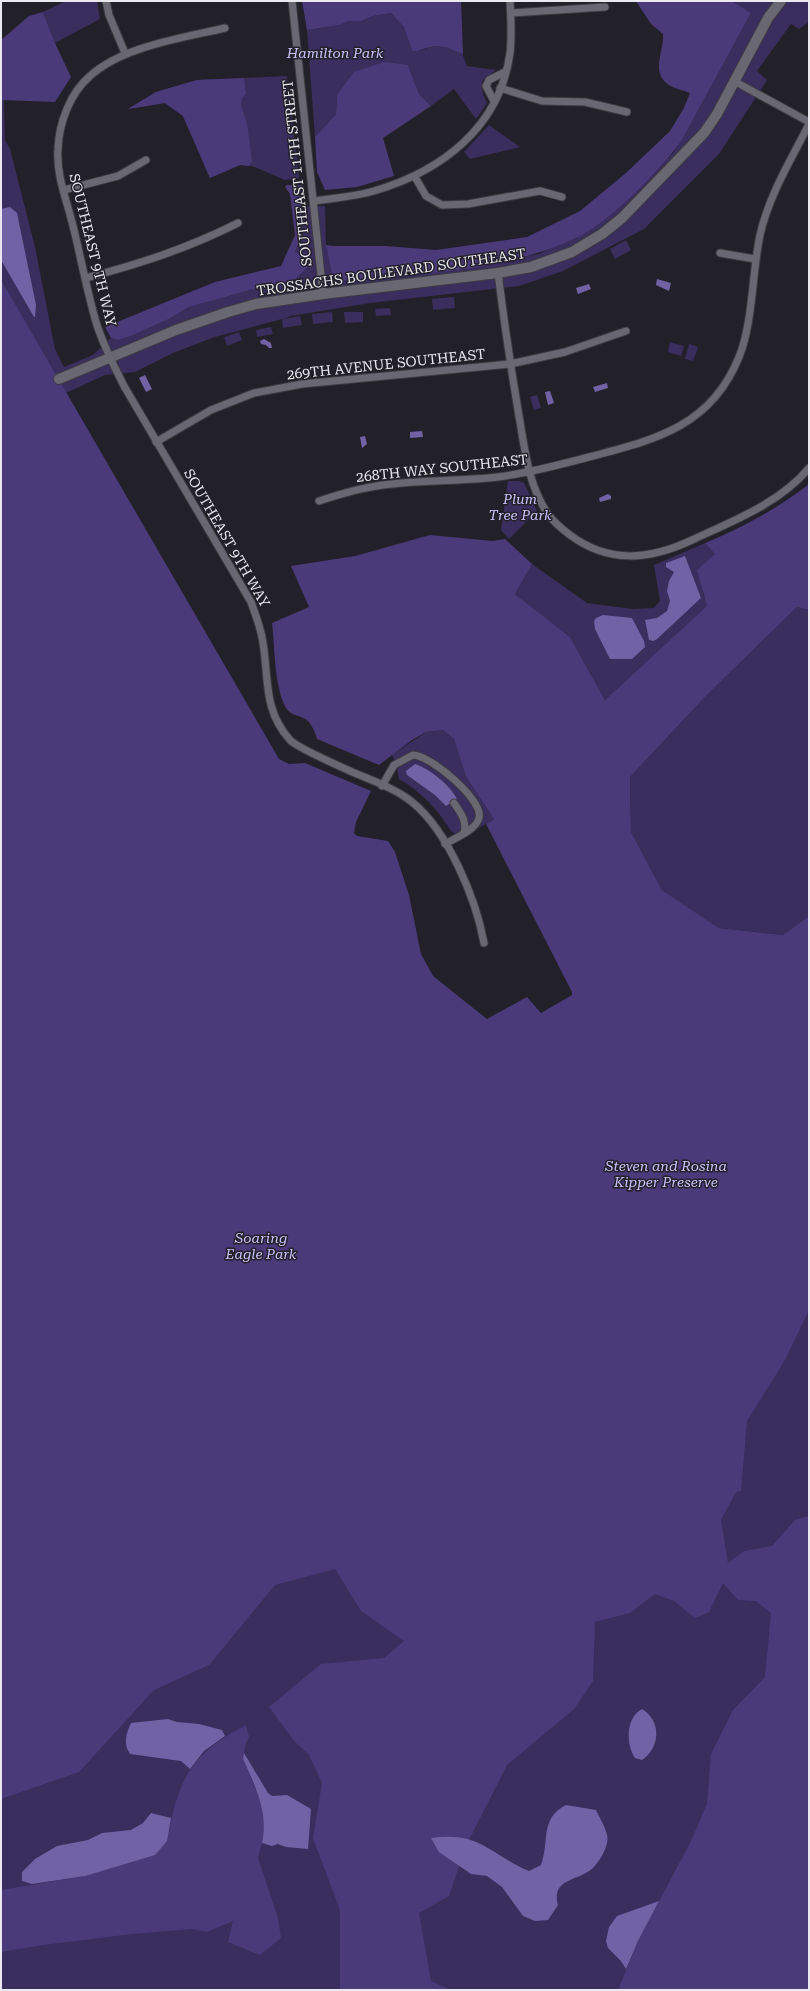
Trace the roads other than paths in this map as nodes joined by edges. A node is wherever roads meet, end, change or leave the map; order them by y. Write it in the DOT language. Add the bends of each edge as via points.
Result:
graph roads {
  1 [pos="106,1"];
  2 [pos="292,1"];
  3 [pos="510,1"];
  4 [pos="772,1"];
  5 [pos="781,1"];
  6 [pos="605,7"];
  7 [pos="511,13"];
  8 [pos="768,18"];
  9 [pos="225,28"];
  10 [pos="125,53"];
  11 [pos="505,72"];
  12 [pos="734,81"];
  13 [pos="500,88"];
  14 [pos="494,101"];
  15 [pos="627,112"];
  16 [pos="809,123"];
  17 [pos="146,160"];
  18 [pos="415,176"];
  19 [pos="64,190"];
  20 [pos="562,197"];
  21 [pos="314,201"];
  22 [pos="238,223"];
  23 [pos="720,253"];
  24 [pos="755,259"];
  25 [pos="498,273"];
  26 [pos="86,278"];
  27 [pos="323,294"];
  28 [pos="626,331"];
  29 [pos="110,358"];
  30 [pos="510,364"];
  31 [pos="59,379"];
  32 [pos="156,442"];
  33 [pos="809,468"];
  34 [pos="529,472"];
  35 [pos="319,501"];
  36 [pos="382,786"];
  37 [pos="454,803"];
  38 [pos="464,833"];
  39 [pos="445,844"];
  40 [pos="484,943"];
  1 -- 10 [label="street"];
  2 -- 21 [label="street, SOUTHEAST 11TH STREET"];
  3 -- 7 [label="street"];
  4 -- 8 [label="street, TROSSACHS BOULEVARD SOUTHEAST"];
  5 -- 8 [label="street, TROSSACHS BOULEVARD SOUTHEAST"];
  6 -- 7 [label="street"];
  7 -- 11 [label="street" via="510,53"];
  8 -- 12 [label="street, TROSSACHS BOULEVARD SOUTHEAST"];
  9 -- 10 [label="street, SOUTHEAST 9TH WAY"];
  10 -- 19 [label="street, SOUTHEAST 9TH WAY" via="89,76 77,91 66,112 60,133 58,162"];
  11 -- 13 [label="street"];
  11 -- 14 [label="street" via="489,80 486,86"];
  12 -- 16 [label="street"];
  12 -- 25 [label="street, TROSSACHS BOULEVARD SOUTHEAST" via="704,133 622,218 572,252 531,267"];
  13 -- 14 [label="street"];
  13 -- 15 [label="street" via="542,101 585,102"];
  14 -- 18 [label="street" via="484,121 460,146"];
  16 -- 24 [label="street, 268TH WAY SOUTHEAST" via="768,205"];
  17 -- 19 [label="street" via="118,176"];
  18 -- 20 [label="street" via="426,196 442,205 468,204 540,191"];
  18 -- 21 [label="street" via="372,192"];
  19 -- 26 [label="street, SOUTHEAST 9TH WAY"];
  21 -- 27 [label="street, SOUTHEAST 11TH STREET"];
  22 -- 26 [label="street" via="169,254"];
  23 -- 24 [label="street"];
  24 -- 34 [label="street, 268TH WAY SOUTHEAST" via="745,340 739,358 723,386 702,410 660,437"];
  25 -- 27 [label="street, TROSSACHS BOULEVARD SOUTHEAST"];
  25 -- 30 [label="street"];
  26 -- 29 [label="street, SOUTHEAST 9TH WAY" via="97,324"];
  27 -- 29 [label="street, TROSSACHS BOULEVARD SOUTHEAST" via="256,304 228,312 176,330"];
  28 -- 30 [label="street, 269TH AVENUE SOUTHEAST" via="565,352"];
  29 -- 31 [label="street, TROSSACHS BOULEVARD SOUTHEAST"];
  29 -- 32 [label="street, SOUTHEAST 9TH WAY"];
  30 -- 32 [label="street, 269TH AVENUE SOUTHEAST" via="302,384 266,390 217,408"];
  30 -- 34 [label="street"];
  32 -- 36 [label="street, SOUTHEAST 9TH WAY" via="251,602 262,637 271,705 291,741"];
  33 -- 34 [label="street" via="793,485 775,498 685,543 662,552 633,557 604,552 584,544 559,527 540,501"];
  34 -- 35 [label="street, 268TH WAY SOUTHEAST" via="497,477 391,484 344,493"];
  36 -- 38 [label="street" via="394,765 413,755 425,758 452,778 479,811 479,820"];
  36 -- 39 [label="street, SOUTHEAST 9TH WAY" via="411,801 425,815"];
  37 -- 38 [label="street" via="464,818"];
  38 -- 39 [label="street"];
  39 -- 40 [label="street, SOUTHEAST 9TH WAY" via="477,912"];
}
